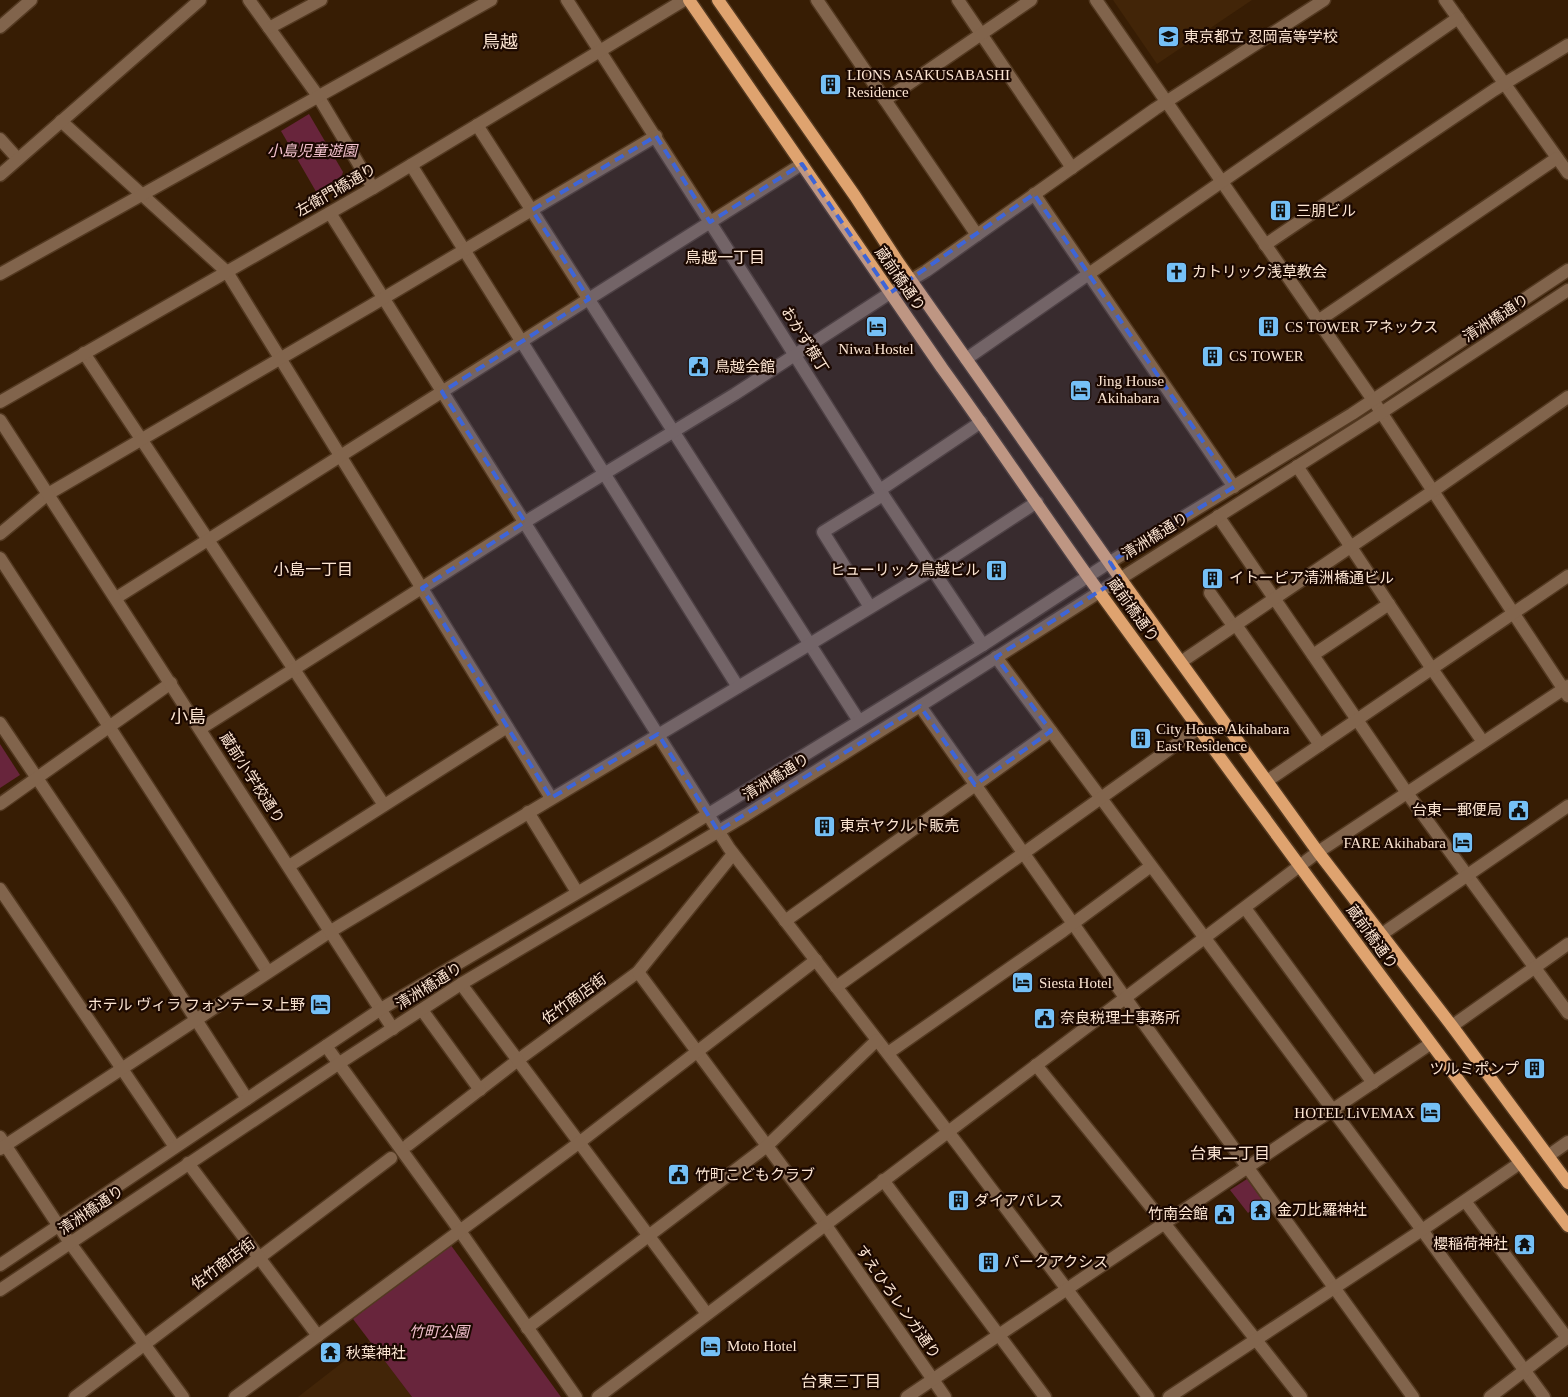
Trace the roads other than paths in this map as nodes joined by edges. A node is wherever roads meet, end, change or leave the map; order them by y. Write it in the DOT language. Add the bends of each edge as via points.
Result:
graph roads {
  1 [pos="31,0"];
  2 [pos="200,0"];
  3 [pos="249,0"];
  4 [pos="321,0"];
  5 [pos="491,0"];
  6 [pos="567,0"];
  7 [pos="684,0"];
  8 [pos="689,0"];
  9 [pos="718,0"];
  10 [pos="817,0"];
  11 [pos="958,0"];
  12 [pos="1031,0"];
  13 [pos="1096,0"];
  14 [pos="1324,0"];
  15 [pos="1445,0"];
  16 [pos="1458,18"];
  17 [pos="0,27"];
  18 [pos="269,28"];
  19 [pos="981,34"];
  20 [pos="1568,45"];
  21 [pos="600,50"];
  22 [pos="1504,83"];
  23 [pos="318,96"];
  24 [pos="885,100"];
  25 [pos="1166,102"];
  26 [pos="61,121"];
  27 [pos="477,125"];
  28 [pos="656,136"];
  29 [pos="0,139"];
  30 [pos="1557,158"];
  31 [pos="18,159"];
  32 [pos="802,164"];
  33 [pos="411,165"];
  34 [pos="1072,168"];
  35 [pos="1568,173"];
  36 [pos="0,175"];
  37 [pos="1222,182"];
  38 [pos="374,188"];
  39 [pos="1034,194"];
  40 [pos="142,195"];
  41 [pos="532,210"];
  42 [pos="330,213"];
  43 [pos="710,222"];
  44 [pos="977,235"];
  45 [pos="1265,245"];
  46 [pos="464,250"];
  47 [pos="1568,270"];
  48 [pos="227,272"];
  49 [pos="0,274"];
  50 [pos="1089,274"];
  51 [pos="911,280"];
  52 [pos="1568,290"];
  53 [pos="890,293"];
  54 [pos="384,298"];
  55 [pos="589,299"];
  56 [pos="1318,321"];
  57 [pos="522,342"];
  58 [pos="84,353"];
  59 [pos="795,355"];
  60 [pos="280,359"];
  61 [pos="966,359"];
  62 [pos="442,392"];
  63 [pos="1568,397"];
  64 [pos="1373,400"];
  65 [pos="0,402"];
  66 [pos="1381,413"];
  67 [pos="0,420"];
  68 [pos="981,422"];
  69 [pos="674,432"];
  70 [pos="142,440"];
  71 [pos="340,456"];
  72 [pos="1296,466"];
  73 [pos="605,474"];
  74 [pos="1234,487"];
  75 [pos="1433,491"];
  76 [pos="882,493"];
  77 [pos="48,494"];
  78 [pos="1037,502"];
  79 [pos="1218,516"];
  80 [pos="525,522"];
  81 [pos="0,534"];
  82 [pos="208,540"];
  83 [pos="1351,547"];
  84 [pos="0,558"];
  85 [pos="1110,562"];
  86 [pos="933,569"];
  87 [pos="1088,576"];
  88 [pos="1568,576"];
  89 [pos="1120,578"];
  90 [pos="422,588"];
  91 [pos="1099,591"];
  92 [pos="1210,593"];
  93 [pos="116,598"];
  94 [pos="1274,599"];
  95 [pos="1389,604"];
  96 [pos="870,607"];
  97 [pos="1514,614"];
  98 [pos="1235,626"];
  99 [pos="810,644"];
  100 [pos="983,645"];
  101 [pos="1313,655"];
  102 [pos="996,657"];
  103 [pos="1181,662"];
  104 [pos="1432,669"];
  105 [pos="294,670"];
  106 [pos="171,683"];
  107 [pos="738,687"];
  108 [pos="1566,690"];
  109 [pos="920,706"];
  110 [pos="1357,720"];
  111 [pos="859,721"];
  112 [pos="0,723"];
  113 [pos="109,726"];
  114 [pos="507,727"];
  115 [pos="1199,728"];
  116 [pos="200,729"];
  117 [pos="1051,731"];
  118 [pos="658,734"];
  119 [pos="1483,742"];
  120 [pos="1320,744"];
  121 [pos="38,778"];
  122 [pos="1266,781"];
  123 [pos="975,785"];
  124 [pos="1407,793"];
  125 [pos="551,798"];
  126 [pos="1101,798"];
  127 [pos="0,804"];
  128 [pos="384,806"];
  129 [pos="1568,806"];
  130 [pos="528,812"];
  131 [pos="707,814"];
  132 [pos="718,831"];
  133 [pos="1318,852"];
  134 [pos="733,854"];
  135 [pos="1024,854"];
  136 [pos="289,866"];
  137 [pos="1151,866"];
  138 [pos="1299,866"];
  139 [pos="1468,876"];
  140 [pos="0,889"];
  141 [pos="577,892"];
  142 [pos="1245,908"];
  143 [pos="785,921"];
  144 [pos="1073,924"];
  145 [pos="331,931"];
  146 [pos="1382,934"];
  147 [pos="1205,938"];
  148 [pos="1568,944"];
  149 [pos="816,960"];
  150 [pos="1535,968"];
  151 [pos="268,972"];
  152 [pos="638,972"];
  153 [pos="461,984"];
  154 [pos="836,987"];
  155 [pos="1125,998"];
  156 [pos="381,1009"];
  157 [pos="422,1010"];
  158 [pos="1568,1013"];
  159 [pos="196,1019"];
  160 [pos="1452,1026"];
  161 [pos="393,1028"];
  162 [pos="877,1040"];
  163 [pos="1430,1044"];
  164 [pos="326,1046"];
  165 [pos="697,1051"];
  166 [pos="888,1053"];
  167 [pos="518,1060"];
  168 [pos="338,1064"];
  169 [pos="1036,1065"];
  170 [pos="122,1068"];
  171 [pos="1373,1083"];
  172 [pos="480,1090"];
  173 [pos="247,1099"];
  174 [pos="1333,1110"];
  175 [pos="948,1131"];
  176 [pos="580,1142"];
  177 [pos="1568,1142"];
  178 [pos="2,1144"];
  179 [pos="408,1145"];
  180 [pos="767,1146"];
  181 [pos="175,1147"];
  182 [pos="1548,1156"];
  183 [pos="391,1158"];
  184 [pos="1520,1163"];
  185 [pos="188,1164"];
  186 [pos="1247,1167"];
  187 [pos="883,1180"];
  188 [pos="1568,1183"];
  189 [pos="1465,1201"];
  190 [pos="1164,1223"];
  191 [pos="825,1224"];
  192 [pos="59,1226"];
  193 [pos="1568,1226"];
  194 [pos="459,1230"];
  195 [pos="1422,1230"];
  196 [pos="649,1235"];
  197 [pos="70,1243"];
  198 [pos="259,1258"];
  199 [pos="0,1265"];
  200 [pos="1334,1288"];
  201 [pos="1066,1289"];
  202 [pos="0,1290"];
  203 [pos="707,1314"];
  204 [pos="527,1328"];
  205 [pos="998,1335"];
  206 [pos="318,1336"];
  207 [pos="1567,1337"];
  208 [pos="1256,1340"];
  209 [pos="144,1344"];
  210 [pos="1524,1371"];
  211 [pos="932,1380"];
  212 [pos="75,1397"];
  213 [pos="183,1397"];
  214 [pos="235,1397"];
  215 [pos="576,1397"];
  216 [pos="598,1397"];
  217 [pos="907,1397"];
  218 [pos="945,1397"];
  219 [pos="1045,1397"];
  220 [pos="1148,1397"];
  221 [pos="1169,1397"];
  222 [pos="1301,1397"];
  223 [pos="1413,1397"];
  224 [pos="1490,1397"];
  225 [pos="1544,1397"];
  1 -- 17 [label="street"];
  2 -- 26 [label="street"];
  3 -- 18 [label="street"];
  4 -- 18 [label="street"];
  5 -- 23 [label="street"];
  6 -- 21 [label="street, おかず横丁"];
  7 -- 21 [label="street, 左衛門橋通り"];
  8 -- 32 [label="main road, 蔵前橋通り"];
  9 -- 51 [label="main road, 蔵前橋通り"];
  10 -- 24 [label="street"];
  11 -- 19 [label="street"];
  12 -- 19 [label="street"];
  13 -- 25 [label="street"];
  14 -- 25 [label="street"];
  15 -- 16 [label="street"];
  16 -- 22 [label="street"];
  16 -- 37 [label="street"];
  18 -- 23 [label="street"];
  19 -- 24 [label="street"];
  19 -- 34 [label="street"];
  20 -- 22 [label="street"];
  21 -- 27 [label="street, 左衛門橋通り"];
  21 -- 28 [label="street, おかず横丁"];
  22 -- 30 [label="street"];
  22 -- 45 [label="street"];
  23 -- 38 [label="street"];
  23 -- 40 [label="street"];
  24 -- 44 [label="street"];
  25 -- 34 [label="street"];
  25 -- 37 [label="street"];
  26 -- 31 [label="street"];
  26 -- 40 [label="street"];
  27 -- 33 [label="street, 左衛門橋通り"];
  27 -- 41 [label="street"];
  28 -- 41 [label="street"];
  28 -- 43 [label="street, おかず横丁"];
  29 -- 31 [label="street"];
  30 -- 35 [label="street"];
  30 -- 56 [label="street"];
  31 -- 36 [label="street"];
  32 -- 43 [label="street"];
  32 -- 53 [label="main road, 蔵前橋通り"];
  33 -- 38 [label="street, 左衛門橋通り"];
  33 -- 46 [label="street"];
  34 -- 39 [label="street"];
  37 -- 45 [label="street"];
  37 -- 50 [label="street"];
  38 -- 42 [label="street, 左衛門橋通り"];
  39 -- 44 [label="street"];
  39 -- 50 [label="street"];
  40 -- 48 [label="street"];
  40 -- 49 [label="street"];
  41 -- 46 [label="street"];
  41 -- 55 [label="street"];
  42 -- 48 [label="street, 左衛門橋通り"];
  42 -- 54 [label="street"];
  43 -- 55 [label="street"];
  43 -- 59 [label="street, おかず横丁"];
  44 -- 51 [label="street"];
  45 -- 56 [label="street"];
  46 -- 54 [label="street"];
  46 -- 57 [label="street"];
  47 -- 64 [label="street, 清洲橋通り"];
  48 -- 58 [label="street, 左衛門橋通り"];
  48 -- 60 [label="street"];
  50 -- 61 [label="street"];
  50 -- 74 [label="street"];
  51 -- 53 [label="street"];
  51 -- 61 [label="main road, 蔵前橋通り"];
  52 -- 66 [label="street, 清洲橋通り"];
  53 -- 59 [label="street"];
  53 -- 68 [label="main road, 蔵前橋通り"];
  54 -- 60 [label="street"];
  54 -- 62 [label="street"];
  55 -- 57 [label="street"];
  55 -- 69 [label="street"];
  56 -- 64 [label="street"];
  57 -- 62 [label="street"];
  57 -- 73 [label="street"];
  58 -- 65 [label="street, 左衛門橋通り"];
  58 -- 70 [label="street"];
  59 -- 69 [label="street"];
  59 -- 76 [label="street, おかず横丁"];
  60 -- 70 [label="street"];
  60 -- 71 [label="street"];
  61 -- 85 [label="main road, 蔵前橋通り"];
  62 -- 71 [label="street"];
  62 -- 80 [label="street"];
  63 -- 75 [label="street"];
  64 -- 66 [label="street"];
  64 -- 74 [label="street, 清洲橋通り"];
  66 -- 72 [label="street, 清洲橋通り"];
  66 -- 75 [label="street"];
  67 -- 77 [label="street, 蔵前小学校通り"];
  68 -- 76 [label="street"];
  68 -- 78 [label="main road, 蔵前橋通り"];
  69 -- 73 [label="street"];
  69 -- 99 [label="street"];
  70 -- 77 [label="street"];
  70 -- 82 [label="street"];
  71 -- 82 [label="street"];
  71 -- 90 [label="street"];
  72 -- 79 [label="street, 清洲橋通り"];
  72 -- 83 [label="street"];
  73 -- 80 [label="street"];
  73 -- 107 [label="street"];
  74 -- 85 [label="street, 清洲橋通り"];
  75 -- 83 [label="street"];
  75 -- 97 [label="street"];
  76 -- 86 [label="street, おかず横丁"];
  76 -- 96 [label="street" via="824,532"];
  77 -- 81 [label="street"];
  77 -- 93 [label="street, 蔵前小学校通り"];
  78 -- 86 [label="street"];
  78 -- 87 [label="main road, 蔵前橋通り"];
  79 -- 89 [label="street, 清洲橋通り"];
  79 -- 94 [label="street"];
  80 -- 90 [label="street"];
  80 -- 118 [label="street"];
  82 -- 93 [label="street"];
  82 -- 105 [label="street"];
  83 -- 94 [label="street"];
  83 -- 95 [label="street"];
  84 -- 113 [label="street"];
  85 -- 87 [label="street, 清洲橋通り"];
  85 -- 89 [label="main road, 蔵前橋通り"];
  86 -- 96 [label="street"];
  86 -- 100 [label="street, おかず横丁"];
  87 -- 91 [label="main road, 蔵前橋通り"];
  87 -- 100 [label="street, 清洲橋通り"];
  88 -- 97 [label="street"];
  89 -- 91 [label="street, 清洲橋通り"];
  89 -- 103 [label="main road, 蔵前橋通り"];
  90 -- 105 [label="street"];
  90 -- 114 [label="street"];
  91 -- 102 [label="street, 清洲橋通り"];
  91 -- 115 [label="main road, 蔵前橋通り"];
  92 -- 98 [label="street"];
  93 -- 106 [label="street, 蔵前小学校通り"];
  94 -- 98 [label="street"];
  94 -- 101 [label="street"];
  95 -- 101 [label="street"];
  95 -- 104 [label="street"];
  96 -- 99 [label="street"];
  97 -- 104 [label="street"];
  97 -- 108 [label="street"];
  98 -- 103 [label="street"];
  98 -- 120 [label="street"];
  99 -- 107 [label="street"];
  99 -- 111 [label="street"];
  100 -- 111 [label="street, 清洲橋通り"];
  101 -- 110 [label="street"];
  102 -- 109 [label="street, 清洲橋通り"];
  102 -- 117 [label="street"];
  103 -- 122 [label="main road, 蔵前橋通り"];
  104 -- 110 [label="street"];
  104 -- 119 [label="street"];
  105 -- 116 [label="street"];
  105 -- 128 [label="street"];
  106 -- 113 [label="street"];
  106 -- 116 [label="street, 蔵前小学校通り"];
  107 -- 118 [label="street"];
  108 -- 119 [label="street"];
  109 -- 123 [label="street"];
  109 -- 132 [label="street, 清洲橋通り"];
  110 -- 120 [label="street"];
  110 -- 124 [label="street"];
  111 -- 131 [label="street, 清洲橋通り"];
  112 -- 121 [label="street"];
  113 -- 121 [label="street"];
  113 -- 151 [label="street"];
  114 -- 125 [label="street"];
  114 -- 128 [label="street"];
  115 -- 126 [label="street"];
  115 -- 138 [label="main road, 蔵前橋通り"];
  116 -- 136 [label="street, 蔵前小学校通り"];
  117 -- 123 [label="street"];
  117 -- 126 [label="street"];
  118 -- 125 [label="street"];
  118 -- 131 [label="street"];
  119 -- 124 [label="street"];
  120 -- 122 [label="street"];
  121 -- 127 [label="street"];
  121 -- 159 [label="street"];
  122 -- 133 [label="main road, 蔵前橋通り"];
  123 -- 135 [label="street"];
  123 -- 143 [label="street"];
  124 -- 133 [label="street"];
  124 -- 139 [label="street"];
  125 -- 130 [label="street"];
  126 -- 135 [label="street"];
  126 -- 137 [label="street"];
  128 -- 136 [label="street"];
  129 -- 139 [label="street"];
  130 -- 141 [label="street"];
  130 -- 145 [label="street"];
  131 -- 132 [label="street"];
  131 -- 141 [label="street, 清洲橋通り"];
  132 -- 134 [label="street"];
  132 -- 153 [label="street, 清洲橋通り"];
  133 -- 138 [label="street"];
  133 -- 146 [label="main road, 蔵前橋通り"];
  134 -- 143 [label="street"];
  134 -- 152 [label="street, 佐竹商店街"];
  135 -- 144 [label="street"];
  135 -- 154 [label="street"];
  136 -- 145 [label="street, 蔵前小学校通り"];
  137 -- 144 [label="street"];
  137 -- 147 [label="street"];
  138 -- 142 [label="street"];
  138 -- 163 [label="main road, 蔵前橋通り"];
  139 -- 146 [label="street"];
  139 -- 150 [label="street"];
  140 -- 170 [label="street"];
  141 -- 156 [label="street, 清洲橋通り"];
  142 -- 147 [label="street"];
  142 -- 171 [label="street"];
  143 -- 149 [label="street"];
  144 -- 155 [label="street"];
  144 -- 166 [label="street"];
  145 -- 151 [label="street"];
  145 -- 156 [label="street, 蔵前小学校通り"];
  146 -- 160 [label="main road, 蔵前橋通り"];
  147 -- 155 [label="street"];
  147 -- 174 [label="street"];
  148 -- 150 [label="street"];
  149 -- 154 [label="street"];
  149 -- 165 [label="street"];
  150 -- 158 [label="street"];
  150 -- 160 [label="street"];
  151 -- 159 [label="street"];
  152 -- 165 [label="street, すえひろレンガ通り"];
  152 -- 167 [label="street, 佐竹商店街"];
  153 -- 157 [label="street, 清洲橋通り"];
  153 -- 167 [label="street"];
  154 -- 162 [label="street"];
  155 -- 169 [label="street"];
  155 -- 186 [label="street"];
  156 -- 161 [label="street, 蔵前小学校通り"];
  156 -- 164 [label="street, 清洲橋通り"];
  157 -- 161 [label="street, 清洲橋通り"];
  157 -- 172 [label="street"];
  159 -- 170 [label="street"];
  159 -- 173 [label="street"];
  160 -- 182 [label="main road, 蔵前橋通り"];
  161 -- 168 [label="street, 清洲橋通り"];
  162 -- 166 [label="street"];
  162 -- 180 [label="street"];
  163 -- 171 [label="street"];
  163 -- 184 [label="main road, 蔵前橋通り"];
  164 -- 168 [label="street"];
  164 -- 173 [label="street, 清洲橋通り"];
  165 -- 176 [label="street"];
  165 -- 180 [label="street, すえひろレンガ通り"];
  166 -- 175 [label="street"];
  167 -- 172 [label="street, 佐竹商店街"];
  167 -- 176 [label="street"];
  168 -- 185 [label="street, 清洲橋通り"];
  168 -- 194 [label="street"];
  169 -- 175 [label="street"];
  169 -- 190 [label="street"];
  170 -- 178 [label="street"];
  170 -- 181 [label="street"];
  171 -- 174 [label="street"];
  172 -- 179 [label="street, 佐竹商店街"];
  173 -- 181 [label="street, 清洲橋通り"];
  174 -- 186 [label="street"];
  174 -- 195 [label="street"];
  175 -- 187 [label="street"];
  175 -- 201 [label="street"];
  176 -- 194 [label="street"];
  176 -- 196 [label="street"];
  177 -- 182 [label="street"];
  178 -- 192 [label="street"];
  180 -- 191 [label="street, すえひろレンガ通り"];
  180 -- 196 [label="street"];
  181 -- 192 [label="street, 清洲橋通り"];
  182 -- 188 [label="main road, 蔵前橋通り"];
  183 -- 198 [label="street, 佐竹商店街"];
  184 -- 189 [label="street"];
  184 -- 193 [label="main road, 蔵前橋通り"];
  185 -- 197 [label="street, 清洲橋通り"];
  185 -- 198 [label="street"];
  186 -- 190 [label="street"];
  186 -- 200 [label="street"];
  187 -- 191 [label="street"];
  187 -- 205 [label="street"];
  189 -- 195 [label="street"];
  189 -- 207 [label="street"];
  190 -- 201 [label="street"];
  190 -- 208 [label="street"];
  191 -- 203 [label="street"];
  191 -- 211 [label="street, すえひろレンガ通り"];
  192 -- 197 [label="street"];
  192 -- 199 [label="street, 清洲橋通り"];
  194 -- 204 [label="street"];
  194 -- 206 [label="street"];
  195 -- 200 [label="street"];
  195 -- 210 [label="street"];
  196 -- 203 [label="street"];
  196 -- 204 [label="street"];
  197 -- 202 [label="street, 清洲橋通り"];
  197 -- 209 [label="street"];
  198 -- 206 [label="street"];
  198 -- 209 [label="street, 佐竹商店街"];
  200 -- 208 [label="street"];
  200 -- 223 [label="street"];
  201 -- 205 [label="street"];
  201 -- 220 [label="street"];
  203 -- 216 [label="street"];
  204 -- 215 [label="street"];
  205 -- 211 [label="street"];
  205 -- 219 [label="street"];
  206 -- 214 [label="street"];
  207 -- 210 [label="street"];
  208 -- 221 [label="street"];
  208 -- 222 [label="street"];
  209 -- 212 [label="street, 佐竹商店街"];
  209 -- 213 [label="street"];
  210 -- 224 [label="street"];
  210 -- 225 [label="street"];
  211 -- 217 [label="street"];
  211 -- 218 [label="street, すえひろレンガ通り"];
}
